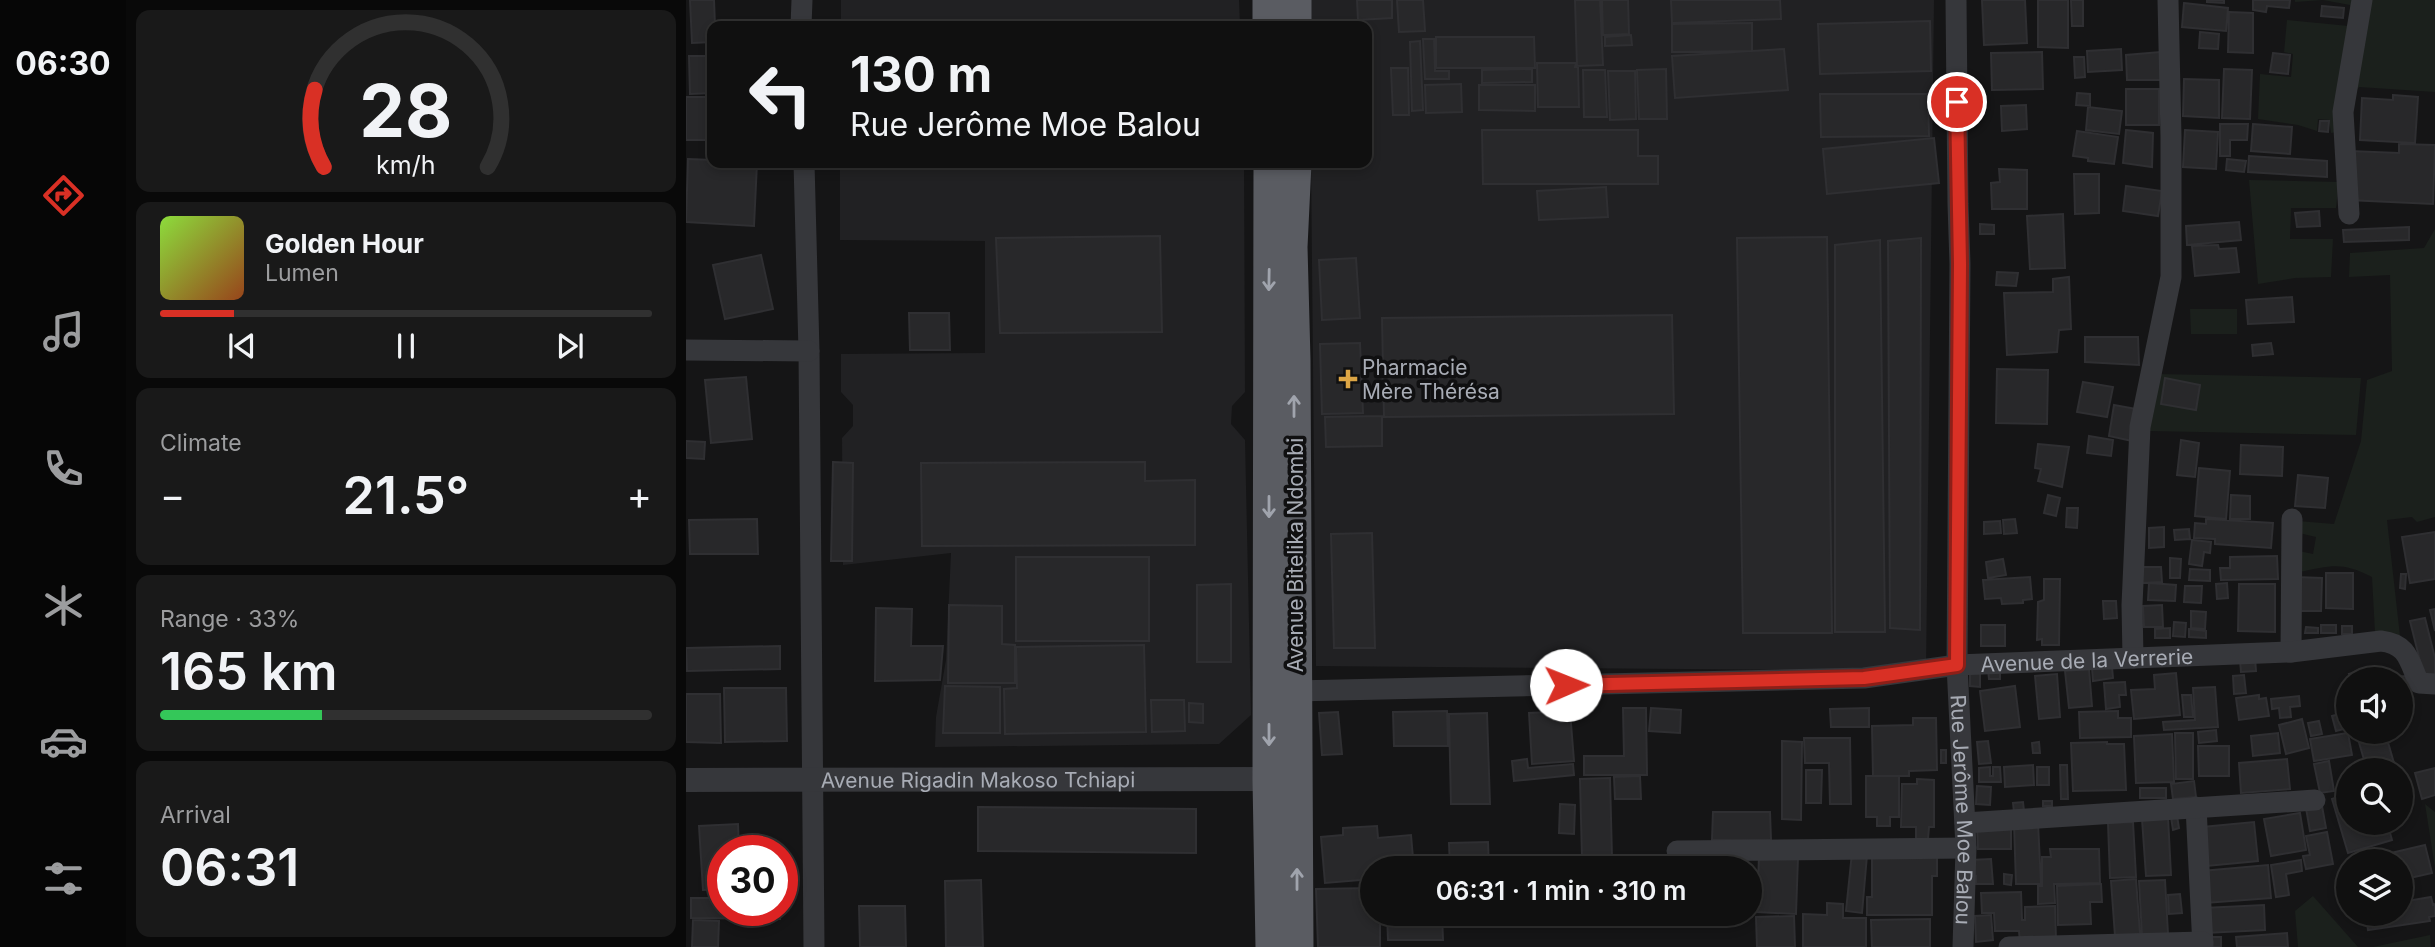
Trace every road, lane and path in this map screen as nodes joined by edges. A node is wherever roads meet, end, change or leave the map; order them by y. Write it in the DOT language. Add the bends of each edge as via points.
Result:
graph roads {
  1 [pos="802,0"];
  2 [pos="1269,0"];
  3 [pos="1295,0"];
  4 [pos="1956,0"];
  5 [pos="2168,0"];
  6 [pos="2362,0"];
  7 [pos="801,21"];
  8 [pos="1269,21"];
  9 [pos="1295,21"];
  10 [pos="804,168"];
  11 [pos="1270,168"];
  12 [pos="1295,168"];
  13 [pos="2349,214"];
  14 [pos="686,350"];
  15 [pos="809,351"];
  16 [pos="2292,519"];
  17 [pos="2291,652"];
  18 [pos="2133,658"];
  19 [pos="1957,665"];
  20 [pos="2435,684"];
  21 [pos="1295,691"];
  22 [pos="1282,779"];
  23 [pos="686,780"];
  24 [pos="813,780"];
  25 [pos="2315,800"];
  26 [pos="2196,807"];
  27 [pos="1965,823"];
  28 [pos="1966,848"];
  29 [pos="1677,851"];
  30 [pos="2203,945"];
  31 [pos="814,947"];
  32 [pos="1272,947"];
  33 [pos="1297,947"];
  34 [pos="1963,947"];
  35 [pos="2008,947"];
  1 -- 7 [label="street"];
  2 -- 8 [label="highway"];
  3 -- 9 [label="highway"];
  4 -- 19 [label="street, Rue Jerôme Moe Balou" via="1960,264"];
  5 -- 18 [label="street" via="2171,277 2140,428"];
  6 -- 13 [label="street" via="2343,111"];
  10 -- 15 [label="street"];
  11 -- 22 [label="highway, Avenue Bitelika Ndombi, one-way"];
  21 -- 12 [label="highway, Avenue Bitelika Ndombi, one-way"];
  14 -- 15 [label="street"];
  15 -- 24 [label="street"];
  16 -- 17 [label="street"];
  17 -- 18 [label="street, Avenue de la Verrerie"];
  17 -- 20 [label="street, Avenue de la Verrerie" via="2395,642 2406,652 2419,683"];
  18 -- 19 [label="street, Avenue de la Verrerie"];
  19 -- 21 [label="street, Avenue de la Verrerie" via="1864,678"];
  19 -- 27 [label="street, Rue Jerôme Moe Balou"];
  21 -- 22 [label="highway, Avenue Bitelika Ndombi"];
  22 -- 24 [label="street, Avenue Rigadin Makoso Tchiapi"];
  22 -- 32 [label="highway, Avenue Bitelika Ndombi"];
  33 -- 22 [label="highway, Avenue Bitelika Ndombi, one-way"];
  23 -- 24 [label="street, Avenue Rigadin Makoso Tchiapi"];
  24 -- 31 [label="street"];
  25 -- 26 [label="street"];
  26 -- 27 [label="street"];
  26 -- 30 [label="street"];
  27 -- 28 [label="street, Rue Jerôme Moe Balou"];
  28 -- 29 [label="street"];
  28 -- 34 [label="street, Rue Jerôme Moe Balou"];
  30 -- 35 [label="street"];
}
